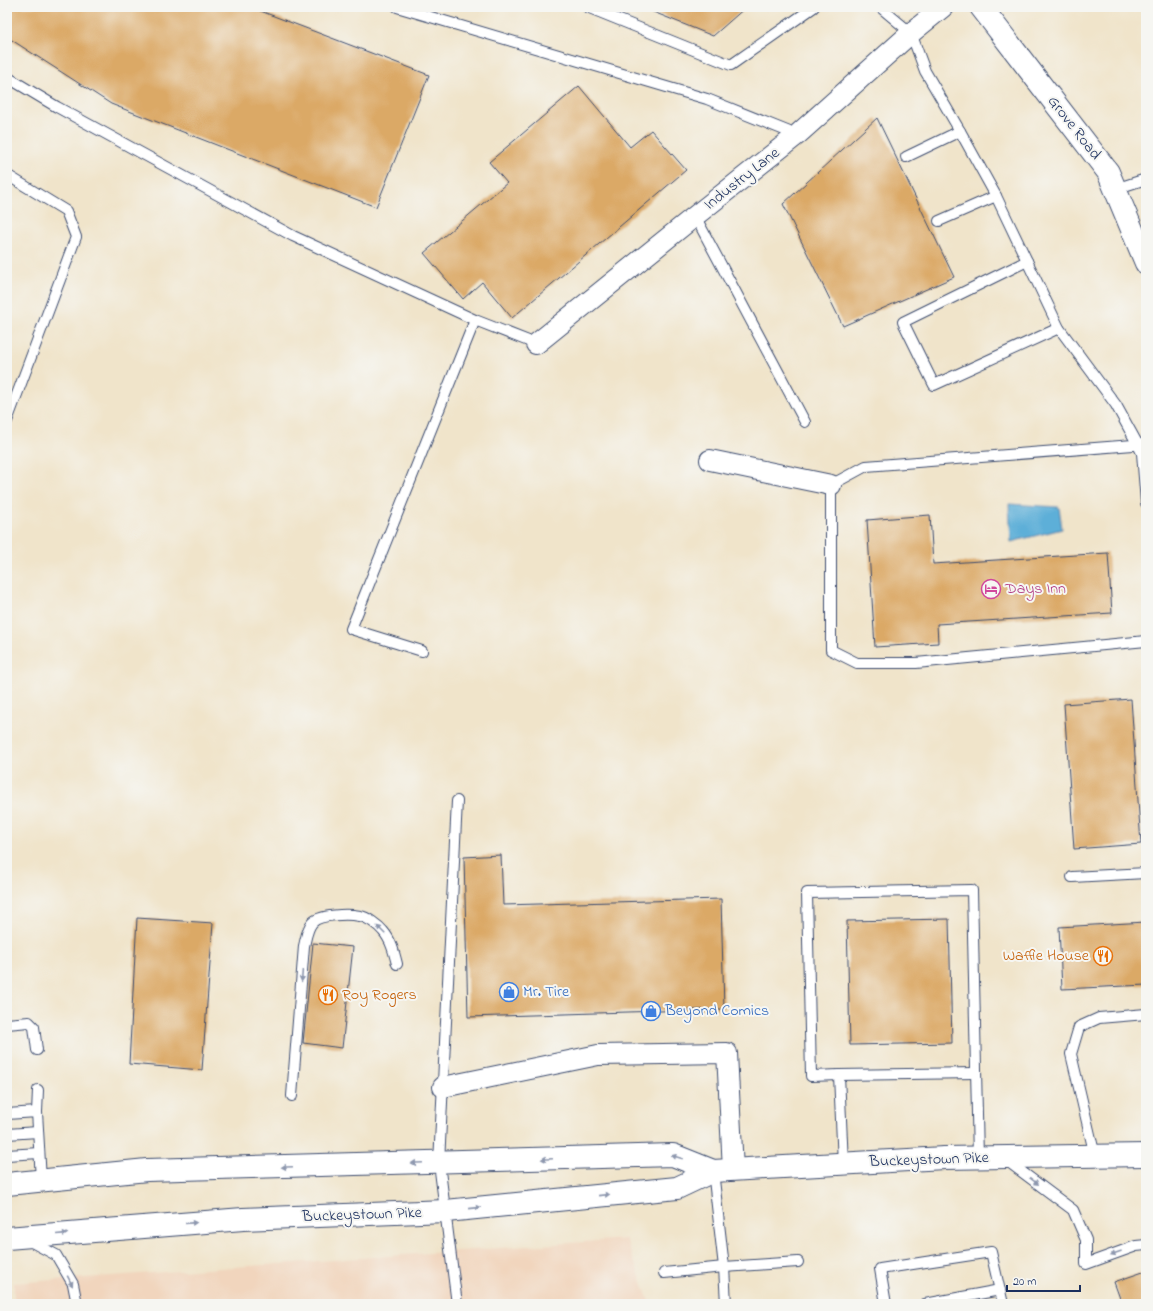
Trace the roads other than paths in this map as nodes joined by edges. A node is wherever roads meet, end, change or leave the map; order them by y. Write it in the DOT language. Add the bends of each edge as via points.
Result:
graph roads {
  1 [pos="397,7"];
  2 [pos="587,7"];
  3 [pos="814,7"];
  4 [pos="880,7"];
  5 [pos="943,7"];
  6 [pos="981,7"];
  7 [pos="911,33"];
  8 [pos="7,77"];
  9 [pos="960,131"];
  10 [pos="797,135"];
  11 [pos="906,157"];
  12 [pos="7,175"];
  13 [pos="1146,179"];
  14 [pos="1115,189"];
  15 [pos="996,196"];
  16 [pos="695,216"];
  17 [pos="940,220"];
  18 [pos="1027,262"];
  19 [pos="1146,263"];
  20 [pos="475,320"];
  21 [pos="1059,328"];
  22 [pos="536,344"];
  23 [pos="7,421"];
  24 [pos="805,422"];
  25 [pos="1142,445"];
  26 [pos="710,460"];
  27 [pos="831,485"];
  28 [pos="1146,503"];
  29 [pos="1146,640"];
  30 [pos="422,651"];
  31 [pos="457,801"];
  32 [pos="1146,873"];
  33 [pos="1072,877"];
  34 [pos="398,964"];
  35 [pos="1146,1014"];
  36 [pos="7,1024"];
  37 [pos="37,1050"];
  38 [pos="976,1073"];
  39 [pos="839,1075"];
  40 [pos="443,1087"];
  41 [pos="38,1090"];
  42 [pos="292,1096"];
  43 [pos="37,1112"];
  44 [pos="7,1114"];
  45 [pos="38,1132"];
  46 [pos="7,1134"];
  47 [pos="40,1153"];
  48 [pos="7,1155"];
  49 [pos="1146,1155"];
  50 [pos="1095,1156"];
  51 [pos="1003,1157"];
  52 [pos="978,1158"];
  53 [pos="439,1163"];
  54 [pos="843,1164"];
  55 [pos="723,1171"];
  56 [pos="41,1180"];
  57 [pos="7,1184"];
  58 [pos="446,1211"];
  59 [pos="15,1238"];
  60 [pos="1146,1245"];
  61 [pos="798,1262"];
  62 [pos="724,1267"];
  63 [pos="664,1273"];
  64 [pos="1000,1290"];
  65 [pos="78,1304"];
  66 [pos="457,1304"];
  67 [pos="726,1304"];
  68 [pos="886,1304"];
  69 [pos="925,1304"];
  70 [pos="1003,1304"];
  1 -- 10 [label="lane" via="707,99"];
  2 -- 3 [label="lane" via="731,65"];
  4 -- 7 [label="lane"];
  5 -- 7 [label="street, Industry Lane"];
  6 -- 14 [label="main road, Grove Road" via="1108,172"];
  7 -- 9 [label="lane" via="925,71"];
  7 -- 10 [label="street, Industry Lane"];
  8 -- 20 [label="lane" via="293,236"];
  9 -- 11 [label="lane"];
  9 -- 15 [label="lane"];
  10 -- 16 [label="street, Industry Lane"];
  12 -- 23 [label="lane" via="66,211 76,237"];
  13 -- 14 [label="lane"];
  14 -- 19 [label="main road, Grove Road"];
  15 -- 17 [label="lane"];
  15 -- 18 [label="lane"];
  16 -- 22 [label="street, Industry Lane"];
  16 -- 24 [label="lane"];
  18 -- 21 [label="lane"];
  18 -- 21 [label="lane" via="902,322 934,385"];
  20 -- 22 [label="lane"];
  20 -- 30 [label="lane" via="351,629"];
  21 -- 25 [label="lane"];
  25 -- 27 [label="lane" via="866,466"];
  25 -- 28 [label="lane"];
  26 -- 27 [label="street"];
  27 -- 29 [label="lane" via="831,650 857,663 916,663"];
  31 -- 40 [label="lane"];
  32 -- 33 [label="lane"];
  34 -- 42 [label="lane, one-way" via="390,941 370,920 361,916 344,915 322,917 313,922 304,946"];
  35 -- 50 [label="lane" via="1099,1018 1079,1028 1071,1054"];
  36 -- 37 [label="lane" via="29,1022 34,1027"];
  38 -- 39 [label="lane"];
  38 -- 39 [label="lane" via="972,890 807,893 811,1076"];
  38 -- 52 [label="lane"];
  39 -- 54 [label="lane"];
  40 -- 53 [label="lane"];
  40 -- 55 [label="street" via="598,1055 727,1053"];
  41 -- 43 [label="lane"];
  43 -- 44 [label="lane"];
  43 -- 45 [label="lane"];
  45 -- 46 [label="lane"];
  45 -- 47 [label="lane"];
  47 -- 48 [label="lane"];
  47 -- 56 [label="lane"];
  49 -- 50 [label="main road, Buckeystown Pike"];
  50 -- 51 [label="main road, Buckeystown Pike"];
  51 -- 52 [label="main road, Buckeystown Pike"];
  51 -- 60 [label="lane" via="1073,1210 1086,1240 1086,1264 1136,1246"];
  52 -- 54 [label="main road, Buckeystown Pike"];
  55 -- 53 [label="main road, Buckeystown Pike, one-way" via="673,1155"];
  53 -- 56 [label="main road, Buckeystown Pike, one-way" via="147,1170"];
  53 -- 58 [label="lane"];
  54 -- 55 [label="main road, Buckeystown Pike"];
  58 -- 55 [label="main road, Buckeystown Pike, one-way" via="677,1188"];
  55 -- 62 [label="lane"];
  56 -- 57 [label="main road, Buckeystown Pike"];
  59 -- 58 [label="main road, Buckeystown Pike, one-way" via="243,1219"];
  58 -- 66 [label="lane"];
  59 -- 65 [label="lane, one-way" via="56,1255 72,1284"];
  61 -- 62 [label="lane"];
  62 -- 63 [label="lane"];
  62 -- 67 [label="lane"];
  64 -- 68 [label="lane" via="991,1252 880,1269"];
  64 -- 69 [label="lane"];
  64 -- 70 [label="lane"];
}
